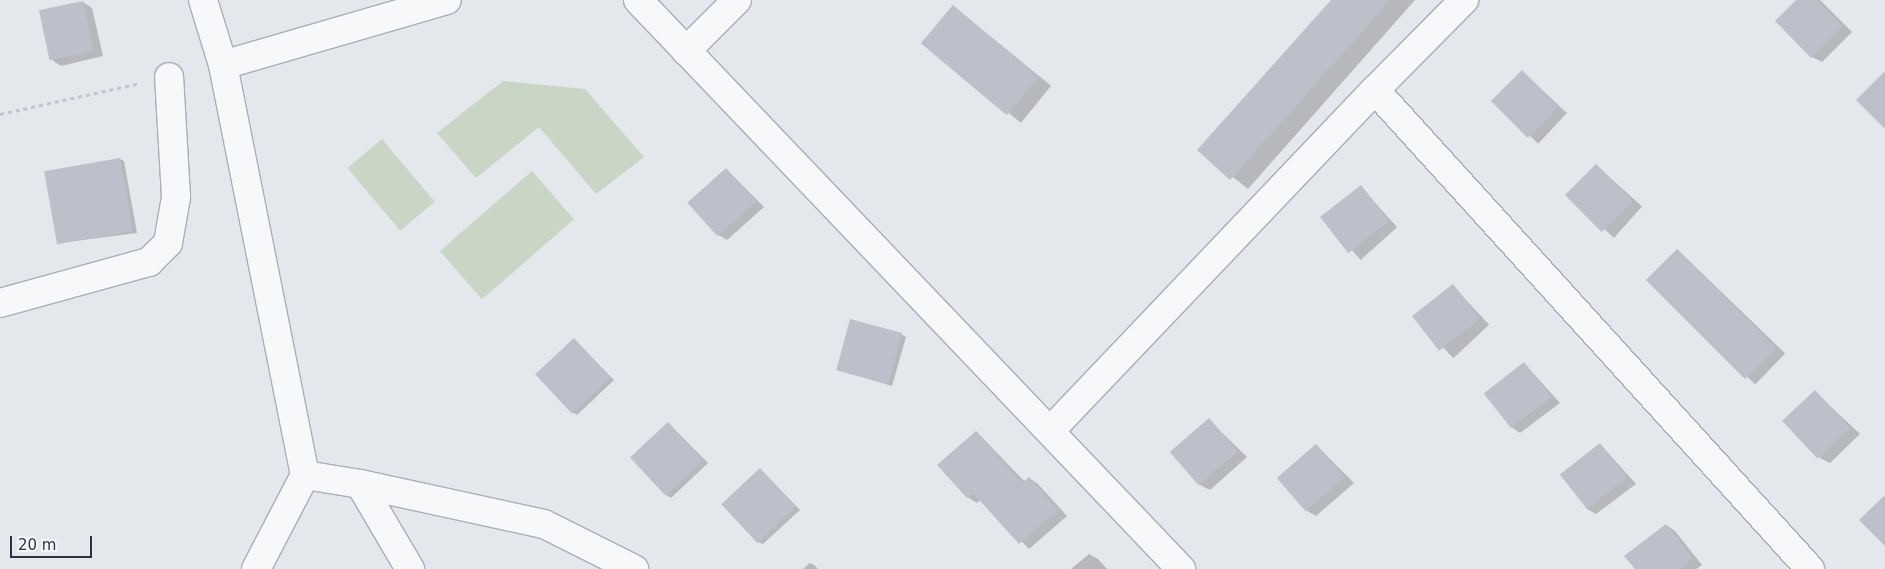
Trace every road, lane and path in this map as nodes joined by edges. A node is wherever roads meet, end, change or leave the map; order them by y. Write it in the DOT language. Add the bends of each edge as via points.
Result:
graph roads {
  1 [pos="203,0"];
  2 [pos="446,0"];
  3 [pos="638,0"];
  4 [pos="737,0"];
  5 [pos="1464,0"];
  6 [pos="686,51"];
  7 [pos="224,65"];
  8 [pos="168,77"];
  9 [pos="1375,90"];
  10 [pos="0,114"];
  11 [pos="0,303"];
  12 [pos="1050,432"];
  13 [pos="305,475"];
  14 [pos="360,484"];
  15 [pos="256,569"];
  16 [pos="410,569"];
  17 [pos="634,569"];
  18 [pos="1181,569"];
  19 [pos="1810,569"];
  1 -- 7 [label="street"];
  2 -- 7 [label="street"];
  3 -- 6 [label="street"];
  4 -- 6 [label="street"];
  5 -- 9 [label="street"];
  6 -- 12 [label="street"];
  7 -- 13 [label="street"];
  8 -- 10 [label="path"];
  8 -- 11 [label="street" via="176,197 168,243 149,262"];
  9 -- 12 [label="street"];
  9 -- 19 [label="street"];
  12 -- 18 [label="street"];
  13 -- 14 [label="street"];
  13 -- 15 [label="street"];
  14 -- 16 [label="street"];
  14 -- 17 [label="street" via="544,524"];
}
